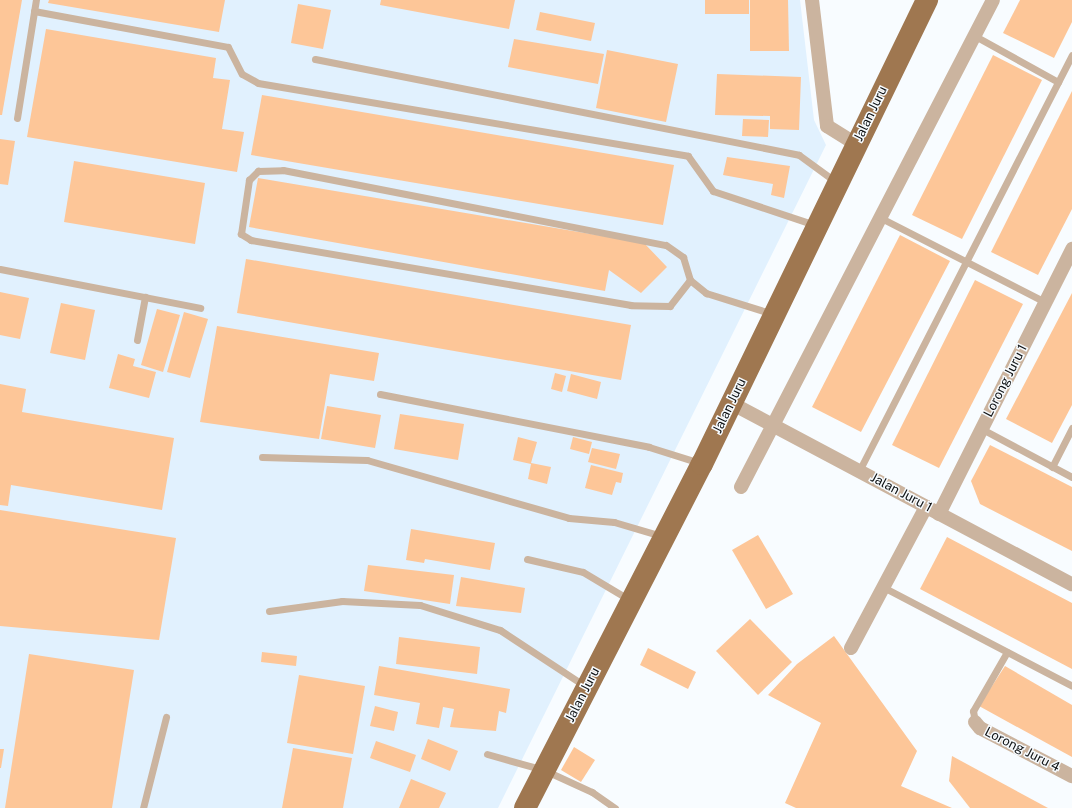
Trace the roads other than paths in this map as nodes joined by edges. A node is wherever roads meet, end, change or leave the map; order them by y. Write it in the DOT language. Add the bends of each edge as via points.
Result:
graph roads {
  1 [pos="36,0"];
  2 [pos="812,0"];
  3 [pos="927,0"];
  4 [pos="993,0"];
  5 [pos="34,12"];
  6 [pos="975,36"];
  7 [pos="1072,55"];
  8 [pos="315,59"];
  9 [pos="1058,82"];
  10 [pos="16,118"];
  11 [pos="856,144"];
  12 [pos="838,184"];
  13 [pos="881,218"];
  14 [pos="818,225"];
  15 [pos="1072,249"];
  16 [pos="966,262"];
  17 [pos="0,268"];
  18 [pos="690,280"];
  19 [pos="145,297"];
  20 [pos="1046,302"];
  21 [pos="200,308"];
  22 [pos="775,314"];
  23 [pos="137,340"];
  24 [pos="380,394"];
  25 [pos="731,403"];
  26 [pos="773,425"];
  27 [pos="1072,428"];
  28 [pos="982,429"];
  29 [pos="262,457"];
  30 [pos="702,464"];
  31 [pos="1052,466"];
  32 [pos="859,471"];
  33 [pos="1072,477"];
  34 [pos="741,487"];
  35 [pos="926,506"];
  36 [pos="939,514"];
  37 [pos="664,537"];
  38 [pos="527,559"];
  39 [pos="1072,584"];
  40 [pos="883,587"];
  41 [pos="631,601"];
  42 [pos="269,611"];
  43 [pos="851,648"];
  44 [pos="1007,652"];
  45 [pos="1072,686"];
  46 [pos="587,687"];
  47 [pos="166,717"];
  48 [pos="975,722"];
  49 [pos="487,754"];
  50 [pos="544,770"];
  51 [pos="1072,776"];
  52 [pos="143,808"];
  53 [pos="525,808"];
  54 [pos="615,808"];
  1 -- 5 [label="lane"];
  2 -- 11 [label="street" via="827,126"];
  3 -- 11 [label="main road, Jalan Juru"];
  4 -- 6 [label="street"];
  5 -- 10 [label="lane"];
  5 -- 14 [label="lane" via="228,48 242,74 258,83 688,156 714,191"];
  6 -- 9 [label="lane"];
  6 -- 13 [label="street"];
  7 -- 9 [label="lane"];
  8 -- 12 [label="lane" via="799,154"];
  9 -- 16 [label="lane"];
  11 -- 12 [label="main road, Jalan Juru"];
  12 -- 14 [label="main road, Jalan Juru"];
  13 -- 16 [label="lane"];
  13 -- 26 [label="street"];
  14 -- 22 [label="main road, Jalan Juru"];
  15 -- 20 [label="street, Lorong Juru 1"];
  16 -- 20 [label="lane"];
  16 -- 32 [label="lane"];
  17 -- 19 [label="lane"];
  18 -- 18 [label="lane" via="683,257 666,245 284,170 258,170 249,180 241,234 251,240 631,305 670,306"];
  18 -- 22 [label="lane" via="706,293"];
  19 -- 21 [label="lane"];
  19 -- 23 [label="lane"];
  20 -- 28 [label="street, Lorong Juru 1"];
  22 -- 25 [label="main road, Jalan Juru"];
  24 -- 30 [label="lane" via="649,447"];
  25 -- 26 [label="street, Jalan Juru 1"];
  25 -- 30 [label="main road, Jalan Juru"];
  26 -- 32 [label="street, Jalan Juru 1"];
  26 -- 34 [label="street"];
  27 -- 31 [label="lane"];
  28 -- 31 [label="lane"];
  28 -- 36 [label="street, Lorong Juru 1"];
  29 -- 37 [label="lane" via="367,460 570,518 614,522"];
  30 -- 37 [label="main road, Jalan Juru"];
  31 -- 33 [label="lane"];
  32 -- 35 [label="street, Jalan Juru 1"];
  35 -- 36 [label="street, Jalan Juru 1"];
  35 -- 40 [label="street"];
  36 -- 39 [label="street, Jalan Juru 1"];
  37 -- 41 [label="main road, Jalan Juru"];
  38 -- 41 [label="lane" via="583,572"];
  40 -- 43 [label="street"];
  40 -- 44 [label="lane"];
  41 -- 46 [label="main road, Jalan Juru"];
  42 -- 46 [label="lane" via="342,601 420,605 500,630"];
  44 -- 45 [label="lane"];
  44 -- 48 [label="lane" via="973,711"];
  46 -- 50 [label="main road, Jalan Juru"];
  47 -- 52 [label="lane"];
  48 -- 51 [label="street, Lorong Juru 4" via="980,728"];
  49 -- 50 [label="lane"];
  50 -- 53 [label="main road, Jalan Juru"];
  50 -- 54 [label="lane" via="592,792"];
}
